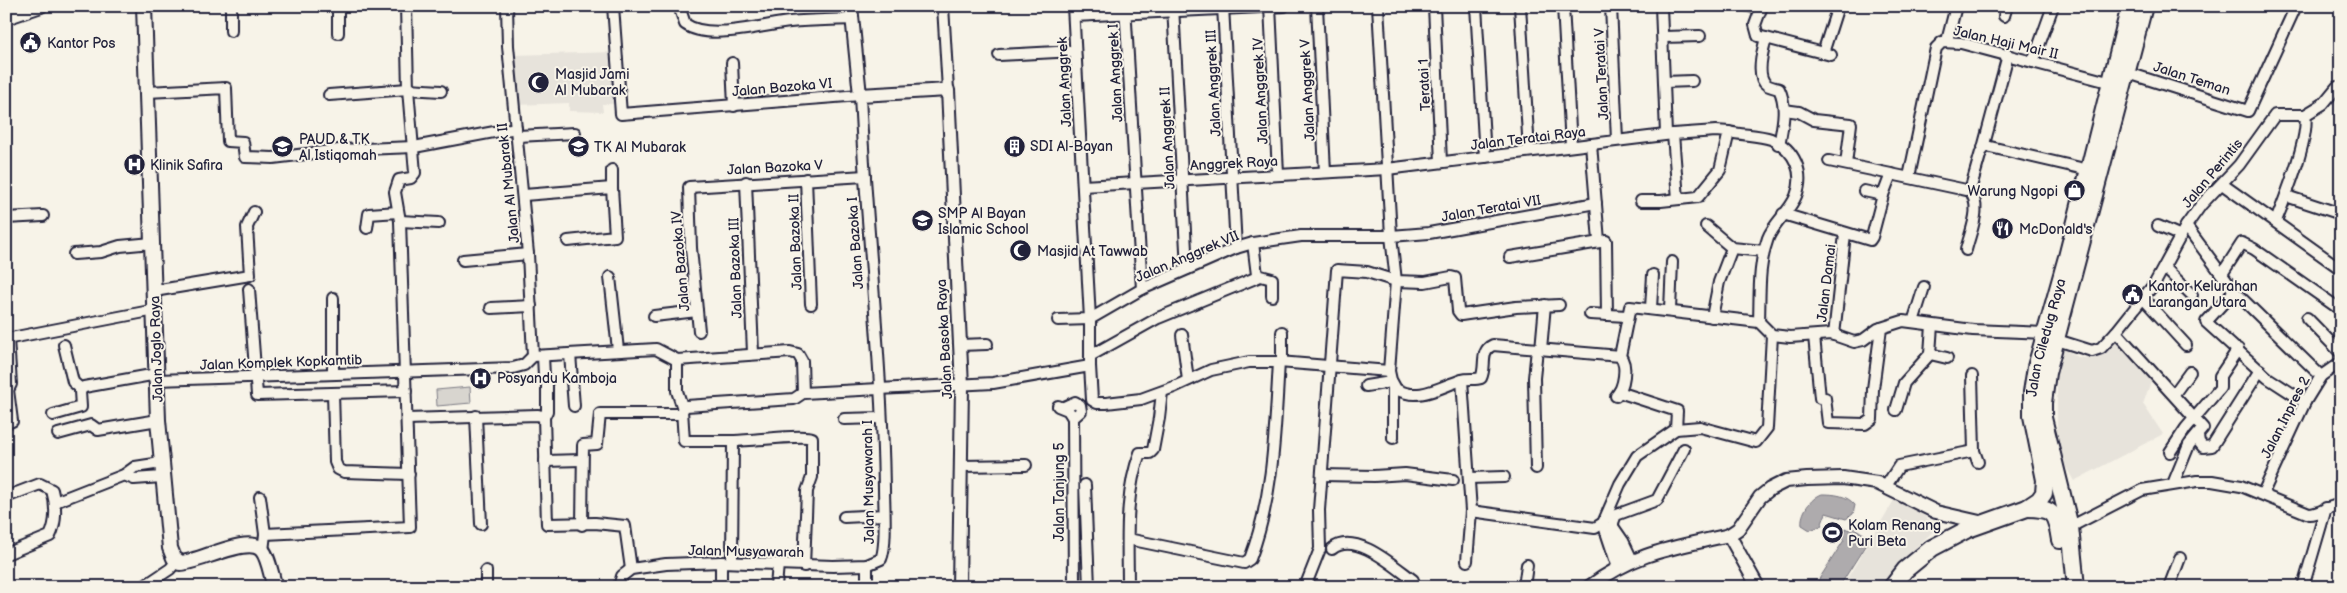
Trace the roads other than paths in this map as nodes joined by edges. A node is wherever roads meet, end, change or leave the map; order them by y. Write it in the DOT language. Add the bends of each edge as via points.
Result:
graph roads {
  1 [pos="41,6"];
  2 [pos="144,6"];
  3 [pos="231,6"];
  4 [pos="338,6"];
  5 [pos="406,6"];
  6 [pos="506,6"];
  7 [pos="613,6"];
  8 [pos="679,6"];
  9 [pos="943,6"];
  10 [pos="1284,6"];
  11 [pos="1318,6"];
  12 [pos="1378,6"];
  13 [pos="1434,6"];
  14 [pos="1476,6"];
  15 [pos="1520,6"];
  16 [pos="1563,6"];
  17 [pos="1611,6"];
  18 [pos="1661,6"];
  19 [pos="1748,6"];
  20 [pos="1838,6"];
  21 [pos="1956,6"];
  22 [pos="2053,6"];
  23 [pos="2130,6"];
  24 [pos="2144,6"];
  25 [pos="2296,6"];
  26 [pos="1270,7"];
  27 [pos="1223,8"];
  28 [pos="1762,8"];
  29 [pos="1173,9"];
  30 [pos="1126,10"];
  31 [pos="1074,11"];
  32 [pos="852,13"];
  33 [pos="6,18"];
  34 [pos="231,31"];
  35 [pos="338,32"];
  36 [pos="1700,36"];
  37 [pos="1663,37"];
  38 [pos="1766,38"];
  39 [pos="1947,41"];
  40 [pos="1075,51"];
  41 [pos="999,55"];
  42 [pos="2008,55"];
  43 [pos="2033,62"];
  44 [pos="732,63"];
  45 [pos="2128,72"];
  46 [pos="1692,81"];
  47 [pos="1664,82"];
  48 [pos="2112,83"];
  49 [pos="2341,86"];
  50 [pos="408,89"];
  51 [pos="948,90"];
  52 [pos="441,91"];
  53 [pos="147,92"];
  54 [pos="329,95"];
  55 [pos="860,95"];
  56 [pos="734,106"];
  57 [pos="1784,110"];
  58 [pos="2305,115"];
  59 [pos="517,132"];
  60 [pos="1729,132"];
  61 [pos="575,133"];
  62 [pos="1670,134"];
  63 [pos="1617,140"];
  64 [pos="1591,144"];
  65 [pos="1778,144"];
  66 [pos="1571,146"];
  67 [pos="414,147"];
  68 [pos="1983,148"];
  69 [pos="1529,152"];
  70 [pos="1485,157"];
  71 [pos="1829,161"];
  72 [pos="1441,162"];
  73 [pos="1846,164"];
  74 [pos="1387,169"];
  75 [pos="612,170"];
  76 [pos="1325,172"];
  77 [pos="2095,172"];
  78 [pos="1278,174"];
  79 [pos="1891,174"];
  80 [pos="865,176"];
  81 [pos="1231,177"];
  82 [pos="1909,177"];
  83 [pos="806,179"];
  84 [pos="1183,179"];
  85 [pos="746,182"];
  86 [pos="1135,182"];
  87 [pos="2222,184"];
  88 [pos="1083,186"];
  89 [pos="612,188"];
  90 [pos="688,188"];
  91 [pos="1969,188"];
  92 [pos="1864,191"];
  93 [pos="524,195"];
  94 [pos="1883,195"];
  95 [pos="2286,196"];
  96 [pos="1678,199"];
  97 [pos="1641,201"];
  98 [pos="1596,203"];
  99 [pos="254,212"];
  100 [pos="1783,214"];
  101 [pos="2341,214"];
  102 [pos="44,216"];
  103 [pos="399,217"];
  104 [pos="6,218"];
  105 [pos="2276,221"];
  106 [pos="439,223"];
  107 [pos="1706,226"];
  108 [pos="2158,226"];
  109 [pos="2186,226"];
  110 [pos="367,228"];
  111 [pos="1845,234"];
  112 [pos="1391,236"];
  113 [pos="2181,236"];
  114 [pos="568,241"];
  115 [pos="1598,241"];
  116 [pos="152,243"];
  117 [pos="1253,243"];
  118 [pos="1236,248"];
  119 [pos="1732,248"];
  120 [pos="1966,250"];
  121 [pos="1764,251"];
  122 [pos="74,254"];
  123 [pos="528,254"];
  124 [pos="1510,257"];
  125 [pos="463,260"];
  126 [pos="1672,262"];
  127 [pos="2164,267"];
  128 [pos="2341,268"];
  129 [pos="1187,269"];
  130 [pos="2222,274"];
  131 [pos="1652,275"];
  132 [pos="610,277"];
  133 [pos="1258,277"];
  134 [pos="1396,281"];
  135 [pos="1924,287"];
  136 [pos="249,288"];
  137 [pos="1142,289"];
  138 [pos="154,291"];
  139 [pos="2234,291"];
  140 [pos="1272,296"];
  141 [pos="2192,296"];
  142 [pos="2142,297"];
  143 [pos="332,298"];
  144 [pos="811,304"];
  145 [pos="1545,305"];
  146 [pos="1560,305"];
  147 [pos="531,306"];
  148 [pos="491,308"];
  149 [pos="1651,308"];
  150 [pos="155,310"];
  151 [pos="1670,310"];
  152 [pos="2341,310"];
  153 [pos="698,311"];
  154 [pos="1590,314"];
  155 [pos="1607,315"];
  156 [pos="654,316"];
  157 [pos="1627,316"];
  158 [pos="1712,317"];
  159 [pos="2308,318"];
  160 [pos="1090,319"];
  161 [pos="1058,320"];
  162 [pos="1759,322"];
  163 [pos="1912,322"];
  164 [pos="1932,324"];
  165 [pos="1881,328"];
  166 [pos="700,331"];
  167 [pos="1282,332"];
  168 [pos="2116,332"];
  169 [pos="1834,334"];
  170 [pos="1182,335"];
  171 [pos="1772,335"];
  172 [pos="1814,336"];
  173 [pos="2052,336"];
  174 [pos="7,339"];
  175 [pos="986,344"];
  176 [pos="64,345"];
  177 [pos="960,345"];
  178 [pos="2186,345"];
  179 [pos="1539,349"];
  180 [pos="2238,349"];
  181 [pos="618,350"];
  182 [pos="753,353"];
  183 [pos="2341,353"];
  184 [pos="570,354"];
  185 [pos="1930,354"];
  186 [pos="538,356"];
  187 [pos="1620,356"];
  188 [pos="1947,358"];
  189 [pos="677,360"];
  190 [pos="1090,361"];
  191 [pos="1280,362"];
  192 [pos="2341,362"];
  193 [pos="1330,366"];
  194 [pos="2260,370"];
  195 [pos="403,371"];
  196 [pos="1389,371"];
  197 [pos="2190,372"];
  198 [pos="333,374"];
  199 [pos="256,376"];
  200 [pos="1972,376"];
  201 [pos="2321,376"];
  202 [pos="157,377"];
  203 [pos="1188,380"];
  204 [pos="1462,380"];
  205 [pos="1392,384"];
  206 [pos="962,386"];
  207 [pos="1366,386"];
  208 [pos="880,388"];
  209 [pos="81,389"];
  210 [pos="406,391"];
  211 [pos="1162,392"];
  212 [pos="333,393"];
  213 [pos="803,393"];
  214 [pos="2174,394"];
  215 [pos="2305,402"];
  216 [pos="574,406"];
  217 [pos="1061,407"];
  218 [pos="1896,410"];
  219 [pos="683,411"];
  220 [pos="53,415"];
  221 [pos="476,416"];
  222 [pos="544,417"];
  223 [pos="881,418"];
  224 [pos="2196,418"];
  225 [pos="407,419"];
  226 [pos="844,419"];
  227 [pos="158,420"];
  228 [pos="6,423"];
  229 [pos="1676,429"];
  230 [pos="58,434"];
  231 [pos="2198,436"];
  232 [pos="1393,438"];
  233 [pos="733,442"];
  234 [pos="1684,449"];
  235 [pos="1974,451"];
  236 [pos="2170,452"];
  237 [pos="582,460"];
  238 [pos="545,461"];
  239 [pos="1978,462"];
  240 [pos="1026,465"];
  241 [pos="961,466"];
  242 [pos="1536,468"];
  243 [pos="162,470"];
  244 [pos="409,474"];
  245 [pos="1322,475"];
  246 [pos="1469,478"];
  247 [pos="1504,478"];
  248 [pos="1453,480"];
  249 [pos="2174,484"];
  250 [pos="1085,485"];
  251 [pos="1888,488"];
  252 [pos="2263,493"];
  253 [pos="6,497"];
  254 [pos="260,497"];
  255 [pos="55,502"];
  256 [pos="2341,504"];
  257 [pos="2027,508"];
  258 [pos="2326,508"];
  259 [pos="1471,510"];
  260 [pos="1072,512"];
  261 [pos="1086,512"];
  262 [pos="884,515"];
  263 [pos="844,517"];
  264 [pos="1603,523"];
  265 [pos="1984,523"];
  266 [pos="481,524"];
  267 [pos="582,525"];
  268 [pos="2070,527"];
  269 [pos="265,534"];
  270 [pos="1729,535"];
  271 [pos="1128,539"];
  272 [pos="1332,550"];
  273 [pos="263,551"];
  274 [pos="6,554"];
  275 [pos="2180,558"];
  276 [pos="177,561"];
  277 [pos="1467,561"];
  278 [pos="726,562"];
  279 [pos="778,564"];
  280 [pos="1625,564"];
  281 [pos="867,565"];
  282 [pos="1527,565"];
  283 [pos="804,566"];
  284 [pos="629,570"];
  285 [pos="486,571"];
  286 [pos="143,587"];
  287 [pos="275,587"];
  288 [pos="486,587"];
  289 [pos="619,587"];
  290 [pos="720,587"];
  291 [pos="776,587"];
  292 [pos="867,587"];
  293 [pos="959,587"];
  294 [pos="1074,587"];
  295 [pos="1089,587"];
  296 [pos="1128,587"];
  297 [pos="1305,587"];
  298 [pos="1414,587"];
  299 [pos="1524,587"];
  300 [pos="1589,587"];
  301 [pos="1758,587"];
  302 [pos="1892,587"];
  303 [pos="2067,587"];
  304 [pos="2076,587"];
  305 [pos="2169,587"];
  306 [pos="2303,587"];
  1 -- 33 [label="street"];
  2 -- 53 [label="main road, Jalan Joglo Raya"];
  3 -- 34 [label="street"];
  4 -- 35 [label="street"];
  5 -- 50 [label="street"];
  6 -- 59 [label="street, Jalan Al Mubarak II"];
  7 -- 56 [label="street, Jalan Bazoka VI" via="622,114"];
  8 -- 32 [label="street" via="684,24 703,31 719,32"];
  9 -- 51 [label="street"];
  10 -- 26 [label="street"];
  11 -- 76 [label="street, Jalan Anggrek V"];
  12 -- 74 [label="street"];
  13 -- 72 [label="street, Teratai 1"];
  14 -- 70 [label="street"];
  15 -- 69 [label="street"];
  16 -- 66 [label="street"];
  17 -- 63 [label="street, Jalan Teratai V"];
  18 -- 37 [label="street"];
  19 -- 28 [label="street"];
  20 -- 38 [label="street" via="1827,54"];
  21 -- 39 [label="street"];
  22 -- 43 [label="street"];
  23 -- 48 [label="main road, Jalan Ciledug Raya"];
  24 -- 45 [label="main road, Jalan Ciledug Raya"];
  25 -- 45 [label="street, Jalan Teman" via="2248,110"];
  26 -- 27 [label="street"];
  26 -- 78 [label="street, Jalan Anggrek IV"];
  27 -- 29 [label="street"];
  27 -- 81 [label="street, Jalan Anggrek III"];
  28 -- 38 [label="street" via="1755,29 1758,36"];
  29 -- 30 [label="street"];
  29 -- 84 [label="street, Jalan Anggrek II"];
  30 -- 31 [label="street"];
  30 -- 86 [label="street, Jalan Anggrek I"];
  31 -- 40 [label="street, Jalan Anggrek"];
  32 -- 55 [label="street"];
  36 -- 37 [label="street"];
  37 -- 47 [label="street"];
  38 -- 57 [label="street" via="1761,78 1767,86 1779,89"];
  39 -- 42 [label="street, Jalan Haji Mair II"];
  39 -- 82 [label="street, Jalan Haji Mair II" via="1936,48"];
  40 -- 41 [label="street"];
  40 -- 88 [label="street, Jalan Anggrek"];
  42 -- 43 [label="street, Jalan Haji Mair II"];
  42 -- 68 [label="street"];
  43 -- 48 [label="street, Jalan Haji Mair II"];
  44 -- 56 [label="street"];
  45 -- 77 [label="main road, Jalan Ciledug Raya"];
  46 -- 47 [label="street"];
  47 -- 62 [label="street"];
  48 -- 77 [label="main road, Jalan Ciledug Raya"];
  49 -- 58 [label="street" via="2323,104"];
  50 -- 52 [label="street"];
  50 -- 54 [label="street"];
  50 -- 67 [label="street"];
  51 -- 55 [label="street, Jalan Bazoka VI"];
  51 -- 177 [label="street, Jalan Basoka Raya"];
  53 -- 67 [label="street" via="226,88 228,141 244,143 245,157 273,158 340,150"];
  53 -- 116 [label="main road, Jalan Joglo Raya"];
  55 -- 56 [label="street, Jalan Bazoka VI"];
  55 -- 80 [label="street, Jalan Bazoka I"];
  57 -- 65 [label="street"];
  57 -- 73 [label="street" via="1799,112 1814,120 1851,124"];
  58 -- 87 [label="street, Jalan Perintis" via="2275,114"];
  58 -- 95 [label="street" via="2306,132"];
  59 -- 61 [label="street"];
  59 -- 67 [label="street"];
  59 -- 93 [label="street, Jalan Al Mubarak II"];
  60 -- 62 [label="street, Jalan Teratai Raya"];
  60 -- 65 [label="street, Jalan Teratai Raya"];
  60 -- 96 [label="street" via="1715,179 1698,197"];
  62 -- 63 [label="street, Jalan Teratai Raya"];
  62 -- 96 [label="street"];
  63 -- 64 [label="street, Jalan Teratai Raya"];
  64 -- 66 [label="street, Jalan Teratai Raya"];
  64 -- 98 [label="street"];
  65 -- 100 [label="street" via="1796,160 1798,166 1795,197"];
  66 -- 69 [label="street, Jalan Teratai Raya"];
  67 -- 103 [label="street" via="414,176 396,184"];
  68 -- 77 [label="street" via="1989,146"];
  68 -- 91 [label="street"];
  69 -- 70 [label="street, Jalan Teratai Raya"];
  70 -- 72 [label="street, Jalan Teratai Raya"];
  71 -- 73 [label="street"];
  72 -- 74 [label="street, Jalan Teratai Raya"];
  73 -- 79 [label="street"];
  74 -- 76 [label="street, Anggrek Raya"];
  74 -- 112 [label="street"];
  75 -- 89 [label="street"];
  76 -- 78 [label="street, Anggrek Raya"];
  77 -- 173 [label="main road, Jalan Ciledug Raya"];
  78 -- 81 [label="street, Anggrek Raya"];
  79 -- 82 [label="street"];
  79 -- 94 [label="street"];
  80 -- 83 [label="street, Jalan Bazoka V"];
  80 -- 208 [label="street, Jalan Bazoka I"];
  81 -- 84 [label="street, Anggrek Raya"];
  81 -- 118 [label="street, Jalan Anggrek III"];
  82 -- 91 [label="street" via="1966,190"];
  83 -- 85 [label="street, Jalan Bazoka V"];
  83 -- 144 [label="street, Jalan Bazoka II"];
  84 -- 86 [label="street, Anggrek Raya"];
  84 -- 129 [label="street, Jalan Anggrek II"];
  85 -- 90 [label="street, Jalan Bazoka V"];
  85 -- 182 [label="street, Jalan Bazoka III"];
  86 -- 88 [label="street, Anggrek Raya"];
  86 -- 137 [label="street, Jalan Anggrek I"];
  87 -- 105 [label="street"];
  87 -- 109 [label="street, Jalan Perintis"];
  88 -- 160 [label="street, Jalan Anggrek"];
  89 -- 93 [label="street"];
  89 -- 114 [label="street" via="615,236"];
  90 -- 153 [label="street, Jalan Bazoka IV"];
  91 -- 120 [label="street" via="1974,195 1976,210"];
  92 -- 94 [label="street"];
  93 -- 123 [label="street, Jalan Al Mubarak II"];
  94 -- 111 [label="street" via="1872,239"];
  95 -- 101 [label="street"];
  95 -- 105 [label="street"];
  96 -- 97 [label="street"];
  98 -- 112 [label="street, Jalan Teratai VII" via="1438,232"];
  98 -- 115 [label="street"];
  99 -- 138 [label="street" via="247,227 250,275"];
  100 -- 111 [label="street"];
  100 -- 121 [label="street"];
  102 -- 104 [label="street"];
  103 -- 106 [label="street"];
  103 -- 110 [label="street" via="368,215"];
  103 -- 195 [label="street"];
  105 -- 128 [label="street"];
  107 -- 119 [label="street"];
  108 -- 113 [label="street"];
  109 -- 113 [label="street, Jalan Perintis"];
  109 -- 130 [label="street"];
  111 -- 169 [label="street, Jalan Damai"];
  112 -- 117 [label="street, Jalan Anggrek VII" via="1301,236"];
  112 -- 134 [label="street"];
  113 -- 127 [label="street, Jalan Perintis"];
  115 -- 124 [label="street"];
  115 -- 155 [label="street" via="1606,241"];
  116 -- 122 [label="street"];
  116 -- 138 [label="main road, Jalan Joglo Raya"];
  117 -- 118 [label="street, Jalan Anggrek VII"];
  117 -- 133 [label="street"];
  118 -- 129 [label="street, Jalan Anggrek VII"];
  119 -- 121 [label="street"];
  119 -- 158 [label="street" via="1719,282"];
  121 -- 162 [label="street" via="1760,269"];
  123 -- 125 [label="street"];
  123 -- 147 [label="street, Jalan Al Mubarak II"];
  126 -- 151 [label="street"];
  127 -- 141 [label="street"];
  127 -- 142 [label="street, Jalan Perintis"];
  129 -- 137 [label="street, Jalan Anggrek VII"];
  130 -- 139 [label="street"];
  130 -- 152 [label="street" via="2242,243"];
  131 -- 149 [label="street"];
  132 -- 181 [label="street"];
  133 -- 140 [label="street" via="1272,279"];
  133 -- 190 [label="street" via="1158,318"];
  134 -- 145 [label="street" via="1455,278 1461,315"];
  134 -- 193 [label="street" via="1367,272 1340,269 1336,272"];
  134 -- 196 [label="street"];
  135 -- 163 [label="street"];
  136 -- 199 [label="street"];
  137 -- 160 [label="street, Jalan Anggrek VII"];
  138 -- 150 [label="main road, Jalan Joglo Raya"];
  139 -- 180 [label="street" via="2206,322"];
  139 -- 201 [label="street"];
  142 -- 168 [label="street, Jalan Perintis"];
  142 -- 178 [label="street"];
  143 -- 198 [label="street"];
  145 -- 146 [label="street"];
  145 -- 179 [label="street"];
  147 -- 148 [label="street"];
  147 -- 186 [label="street, Jalan Al Mubarak II"];
  149 -- 151 [label="street"];
  149 -- 157 [label="street" via="1630,307"];
  150 -- 174 [label="street"];
  150 -- 202 [label="main road, Jalan Joglo Raya"];
  151 -- 158 [label="street"];
  153 -- 156 [label="street"];
  153 -- 166 [label="street, Jalan Bazoka IV"];
  154 -- 155 [label="street"];
  155 -- 157 [label="street"];
  157 -- 187 [label="street"];
  158 -- 162 [label="street"];
  159 -- 183 [label="street"];
  160 -- 161 [label="street"];
  160 -- 190 [label="street, Jalan Anggrek"];
  162 -- 171 [label="street"];
  163 -- 164 [label="street"];
  163 -- 165 [label="street"];
  164 -- 173 [label="street"];
  164 -- 185 [label="street"];
  165 -- 169 [label="street" via="1854,342"];
  165 -- 172 [label="street" via="1872,389 1872,419 1864,424 1828,423 1826,398 1820,398"];
  167 -- 191 [label="street"];
  168 -- 173 [label="street, Jalan Perintis" via="2101,348 2092,351"];
  168 -- 214 [label="street"];
  169 -- 172 [label="street"];
  170 -- 203 [label="street"];
  171 -- 172 [label="street"];
  171 -- 229 [label="street" via="1767,428 1759,439 1752,442 1700,427"];
  173 -- 257 [label="main road, Jalan Ciledug Raya" via="2036,367 2032,406 2046,486 2041,498"];
  173 -- 268 [label="main road, Jalan Ciledug Raya" via="2043,410 2046,436"];
  174 -- 228 [label="street" via="12,421"];
  175 -- 177 [label="street"];
  176 -- 209 [label="street" via="73,382"];
  177 -- 206 [label="street, Jalan Basoka Raya"];
  179 -- 187 [label="street"];
  179 -- 204 [label="street" via="1489,347 1485,352 1481,378"];
  179 -- 242 [label="street" via="1534,378"];
  180 -- 194 [label="street"];
  180 -- 224 [label="street" via="2220,376 2220,388"];
  181 -- 184 [label="street"];
  181 -- 189 [label="street" via="656,349"];
  182 -- 189 [label="street"];
  182 -- 213 [label="street" via="798,354 802,361"];
  184 -- 186 [label="street"];
  184 -- 216 [label="street"];
  185 -- 188 [label="street"];
  185 -- 218 [label="street" via="1904,383"];
  186 -- 195 [label="street" via="512,368"];
  186 -- 222 [label="street, Jalan Al Mubarak II" via="547,380 547,411"];
  187 -- 229 [label="street" via="1624,372 1617,394 1677,411"];
  189 -- 219 [label="street" via="677,391"];
  190 -- 206 [label="street" via="1002,382"];
  190 -- 211 [label="street, Jalan Anggrek" via="1092,400 1097,403 1141,399"];
  191 -- 193 [label="street"];
  191 -- 203 [label="street" via="1237,364"];
  191 -- 271 [label="street" via="1268,503 1250,559 1244,563"];
  192 -- 201 [label="street, Jalan Inpres 2"];
  193 -- 196 [label="street"];
  193 -- 245 [label="street"];
  194 -- 215 [label="street"];
  194 -- 231 [label="street" via="2212,446 2203,447"];
  195 -- 198 [label="street, Jalan Komplek Kopkamtib"];
  195 -- 210 [label="street"];
  196 -- 205 [label="street"];
  197 -- 214 [label="street"];
  198 -- 199 [label="street, Jalan Komplek Kopkamtib"];
  199 -- 202 [label="street, Jalan Komplek Kopkamtib"];
  199 -- 212 [label="street" via="257,395"];
  200 -- 235 [label="street"];
  201 -- 215 [label="street, Jalan Inpres 2"];
  202 -- 209 [label="street, Jalan Komplek Kopkamtib"];
  202 -- 227 [label="main road, Jalan Joglo Raya"];
  203 -- 211 [label="street"];
  204 -- 205 [label="street" via="1428,393 1402,392"];
  204 -- 246 [label="street"];
  205 -- 207 [label="street"];
  205 -- 232 [label="street"];
  206 -- 208 [label="street"];
  206 -- 241 [label="street, Jalan Basoka Raya"];
  208 -- 213 [label="street"];
  208 -- 223 [label="street, Jalan Musyawarah I"];
  209 -- 220 [label="street" via="81,407"];
  210 -- 212 [label="street"];
  210 -- 225 [label="street"];
  211 -- 271 [label="street" via="1153,450 1140,453 1133,474"];
  212 -- 244 [label="street" via="335,462 338,469 344,472"];
  213 -- 219 [label="street" via="794,399 686,406"];
  214 -- 224 [label="street"];
  215 -- 252 [label="street, Jalan Inpres 2"];
  217 -- 260 [label="street, Jalan Tanjung 5" via="1073,418"];
  219 -- 233 [label="street" via="684,440"];
  219 -- 237 [label="street" via="600,414 598,444 583,445"];
  221 -- 222 [label="street"];
  221 -- 225 [label="street"];
  221 -- 266 [label="street"];
  222 -- 238 [label="street, Jalan Al Mubarak II"];
  223 -- 226 [label="street"];
  223 -- 262 [label="street, Jalan Musyawarah I"];
  224 -- 231 [label="street" via="2203,428"];
  224 -- 236 [label="street"];
  225 -- 244 [label="street"];
  227 -- 230 [label="street" via="98,430 91,425"];
  227 -- 243 [label="main road, Jalan Joglo Raya"];
  229 -- 264 [label="street" via="1637,456"];
  231 -- 249 [label="street" via="2189,445"];
  233 -- 278 [label="street"];
  233 -- 283 [label="street" via="812,438"];
  234 -- 280 [label="street" via="1656,500 1616,515 1613,528 1623,541"];
  235 -- 239 [label="street"];
  235 -- 251 [label="street" via="1899,466"];
  237 -- 238 [label="street"];
  237 -- 267 [label="street"];
  238 -- 267 [label="street, Jalan Al Mubarak II" via="547,524"];
  240 -- 241 [label="street"];
  241 -- 293 [label="street, Jalan Basoka Raya"];
  243 -- 255 [label="street" via="134,479 124,476"];
  243 -- 276 [label="main road, Jalan Joglo Raya" via="170,548"];
  244 -- 269 [label="street" via="409,527"];
  245 -- 248 [label="street" via="1405,474"];
  245 -- 297 [label="street" via="1320,550"];
  246 -- 247 [label="street"];
  246 -- 259 [label="street"];
  249 -- 252 [label="street" via="2212,481"];
  249 -- 268 [label="street" via="2142,490"];
  250 -- 261 [label="street, Jalan Tanjung 5"];
  251 -- 265 [label="street" via="1936,512"];
  251 -- 270 [label="street" via="1843,478 1786,481 1760,497 1738,529"];
  252 -- 258 [label="street" via="2309,514"];
  253 -- 255 [label="street" via="40,484 52,490"];
  254 -- 269 [label="street"];
  255 -- 274 [label="street" via="54,526 50,536"];
  256 -- 258 [label="street"];
  257 -- 265 [label="main road, Jalan Ciledug Raya"];
  257 -- 303 [label="main road" via="2045,509 2055,516"];
  258 -- 306 [label="street"];
  259 -- 264 [label="street" via="1595,528"];
  259 -- 277 [label="street"];
  260 -- 261 [label="street"];
  260 -- 294 [label="street, Jalan Tanjung 5"];
  261 -- 295 [label="street, Jalan Tanjung 5"];
  262 -- 263 [label="street"];
  262 -- 281 [label="street, Jalan Musyawarah I" via="882,557 878,562"];
  264 -- 280 [label="street"];
  265 -- 302 [label="main road, Jalan Ciledug Raya" via="1932,548 1905,570"];
  267 -- 284 [label="street" via="626,526"];
  268 -- 304 [label="main road, Jalan Ciledug Raya"];
  269 -- 273 [label="street"];
  270 -- 280 [label="street" via="1657,550"];
  270 -- 301 [label="street"];
  271 -- 296 [label="street"];
  272 -- 298 [label="street" via="1337,545 1368,548 1413,580"];
  273 -- 276 [label="main road" via="250,545 185,563"];
  273 -- 287 [label="main road"];
  275 -- 305 [label="street"];
  276 -- 286 [label="street"];
  278 -- 279 [label="street, Jalan Musyawarah"];
  278 -- 284 [label="street, Jalan Musyawarah" via="666,564"];
  278 -- 290 [label="street"];
  279 -- 283 [label="street, Jalan Musyawarah"];
  279 -- 291 [label="street"];
  280 -- 300 [label="street"];
  281 -- 283 [label="street, Jalan Musyawarah"];
  281 -- 292 [label="street"];
  282 -- 299 [label="street"];
  284 -- 289 [label="street" via="622,576"];
  285 -- 288 [label="street"];
}
